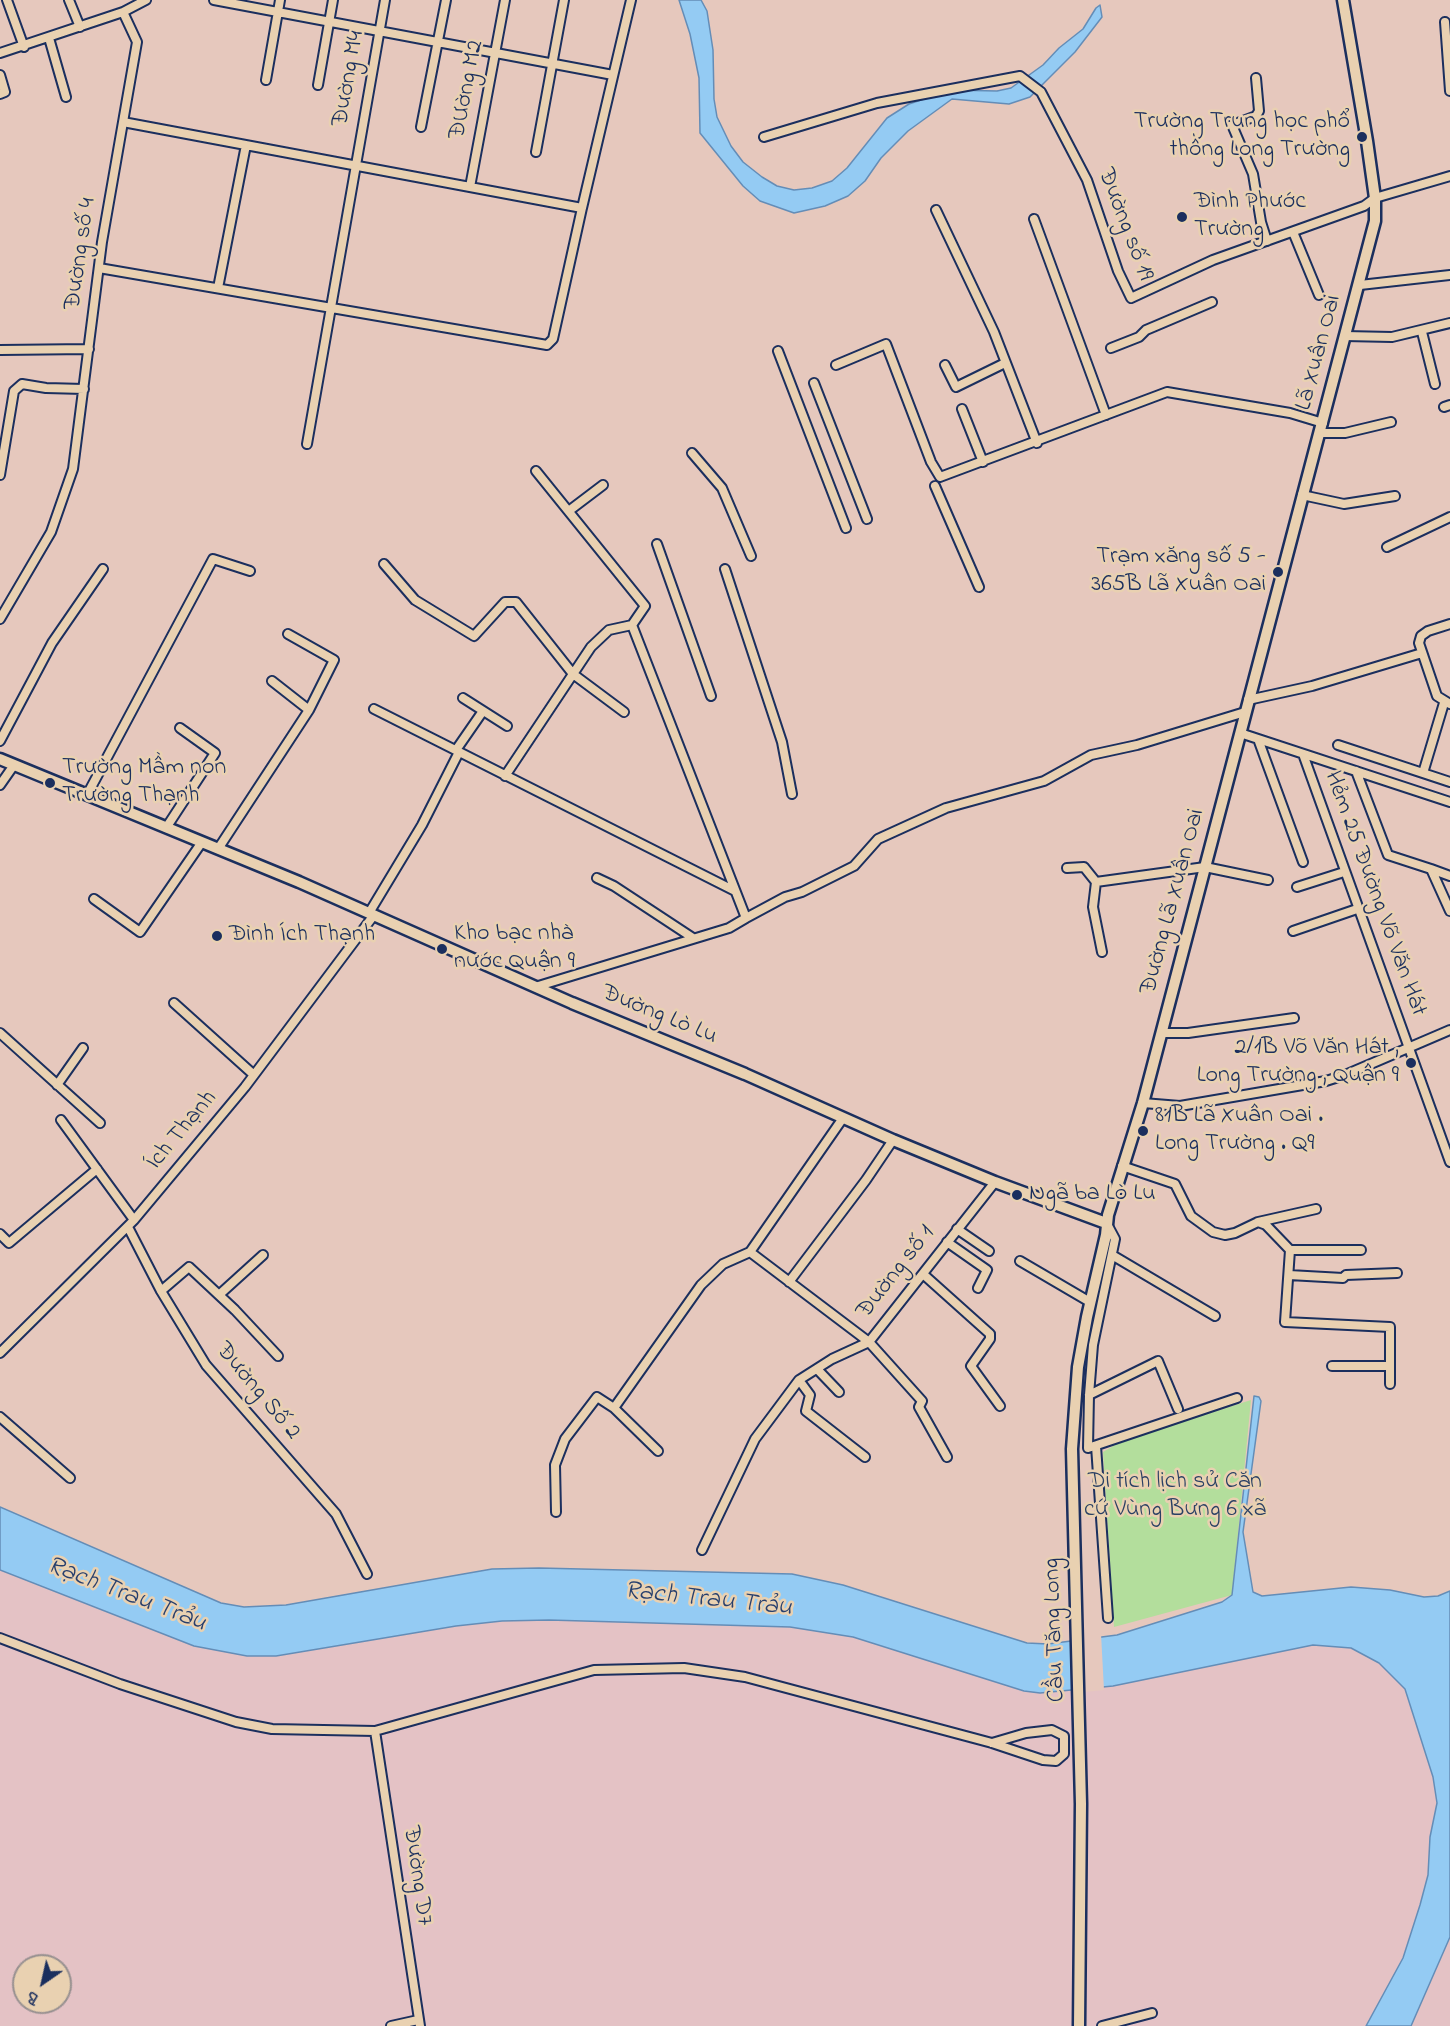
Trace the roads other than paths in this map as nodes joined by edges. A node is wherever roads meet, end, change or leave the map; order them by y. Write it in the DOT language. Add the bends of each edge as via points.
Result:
graph roads {
  1 [pos="7,0"];
  2 [pos="69,0"];
  3 [pos="146,0"];
  4 [pos="214,0"];
  5 [pos="280,0"];
  6 [pos="333,0"];
  7 [pos="385,0"];
  8 [pos="446,0"];
  9 [pos="505,0"];
  10 [pos="564,0"];
  11 [pos="631,0"];
  12 [pos="1342,0"];
  13 [pos="123,12"];
  14 [pos="278,12"];
  15 [pos="329,22"];
  16 [pos="1445,22"];
  17 [pos="80,27"];
  18 [pos="378,31"];
  19 [pos="49,38"];
  20 [pos="438,42"];
  21 [pos="24,47"];
  22 [pos="0,53"];
  23 [pos="495,53"];
  24 [pos="552,64"];
  25 [pos="0,75"];
  26 [pos="613,75"];
  27 [pos="1256,78"];
  28 [pos="266,80"];
  29 [pos="318,85"];
  30 [pos="1450,91"];
  31 [pos="0,94"];
  32 [pos="66,97"];
  33 [pos="123,122"];
  34 [pos="421,127"];
  35 [pos="764,137"];
  36 [pos="246,145"];
  37 [pos="536,152"];
  38 [pos="355,165"];
  39 [pos="1450,176"];
  40 [pos="470,187"];
  41 [pos="1375,198"];
  42 [pos="582,208"];
  43 [pos="936,210"];
  44 [pos="1034,219"];
  45 [pos="1293,232"];
  46 [pos="1267,241"];
  47 [pos="99,268"];
  48 [pos="1450,275"];
  49 [pos="1360,285"];
  50 [pos="218,288"];
  51 [pos="1319,295"];
  52 [pos="1212,302"];
  53 [pos="330,308"];
  54 [pos="1450,323"];
  55 [pos="1422,332"];
  56 [pos="1345,336"];
  57 [pos="1111,348"];
  58 [pos="89,349"];
  59 [pos="0,350"];
  60 [pos="778,351"];
  61 [pos="1005,363"];
  62 [pos="836,365"];
  63 [pos="945,365"];
  64 [pos="814,383"];
  65 [pos="1435,384"];
  66 [pos="84,389"];
  67 [pos="962,409"];
  68 [pos="1106,415"];
  69 [pos="1391,422"];
  70 [pos="1321,428"];
  71 [pos="1037,443"];
  72 [pos="307,444"];
  73 [pos="692,453"];
  74 [pos="983,462"];
  75 [pos="536,471"];
  76 [pos="0,475"];
  77 [pos="603,485"];
  78 [pos="935,486"];
  79 [pos="1302,495"];
  80 [pos="1395,496"];
  81 [pos="570,510"];
  82 [pos="1450,517"];
  83 [pos="867,519"];
  84 [pos="846,528"];
  85 [pos="657,544"];
  86 [pos="1387,547"];
  87 [pos="751,556"];
  88 [pos="384,564"];
  89 [pos="103,569"];
  90 [pos="725,569"];
  91 [pos="250,572"];
  92 [pos="979,587"];
  93 [pos="0,619"];
  94 [pos="1450,624"];
  95 [pos="632,625"];
  96 [pos="288,634"];
  97 [pos="1422,653"];
  98 [pos="573,674"];
  99 [pos="272,681"];
  100 [pos="711,696"];
  101 [pos="463,698"];
  102 [pos="1248,700"];
  103 [pos="1447,704"];
  104 [pos="374,709"];
  105 [pos="309,710"];
  106 [pos="483,711"];
  107 [pos="624,712"];
  108 [pos="1245,712"];
  109 [pos="507,726"];
  110 [pos="180,728"];
  111 [pos="1240,733"];
  112 [pos="1258,740"];
  113 [pos="0,741"];
  114 [pos="1338,745"];
  115 [pos="458,751"];
  116 [pos="1303,754"];
  117 [pos="0,759"];
  118 [pos="14,765"];
  119 [pos="1356,771"];
  120 [pos="1423,773"];
  121 [pos="505,776"];
  122 [pos="1450,782"];
  123 [pos="0,785"];
  124 [pos="792,794"];
  125 [pos="87,795"];
  126 [pos="1450,802"];
  127 [pos="166,828"];
  128 [pos="202,842"];
  129 [pos="218,849"];
  130 [pos="1303,862"];
  131 [pos="1205,867"];
  132 [pos="1067,868"];
  133 [pos="1431,869"];
  134 [pos="1344,872"];
  135 [pos="1450,876"];
  136 [pos="597,878"];
  137 [pos="1268,880"];
  138 [pos="1096,882"];
  139 [pos="1297,887"];
  140 [pos="735,891"];
  141 [pos="94,899"];
  142 [pos="1357,909"];
  143 [pos="1450,911"];
  144 [pos="371,914"];
  145 [pos="746,918"];
  146 [pos="1293,931"];
  147 [pos="693,938"];
  148 [pos="1102,952"];
  149 [pos="535,987"];
  150 [pos="174,1003"];
  151 [pos="1294,1018"];
  152 [pos="1450,1030"];
  153 [pos="0,1033"];
  154 [pos="1162,1033"];
  155 [pos="1408,1047"];
  156 [pos="83,1048"];
  157 [pos="255,1075"];
  158 [pos="57,1085"];
  159 [pos="1143,1103"];
  160 [pos="843,1118"];
  161 [pos="61,1120"];
  162 [pos="100,1124"];
  163 [pos="893,1140"];
  164 [pos="1450,1162"];
  165 [pos="1122,1166"];
  166 [pos="97,1169"];
  167 [pos="995,1182"];
  168 [pos="1316,1209"];
  169 [pos="134,1220"];
  170 [pos="1258,1222"];
  171 [pos="1106,1223"];
  172 [pos="128,1227"];
  173 [pos="957,1229"];
  174 [pos="0,1234"];
  175 [pos="947,1242"];
  176 [pos="1290,1250"];
  177 [pos="1361,1250"];
  178 [pos="989,1251"];
  179 [pos="750,1252"];
  180 [pos="1112,1254"];
  181 [pos="262,1256"];
  182 [pos="1020,1261"];
  183 [pos="1397,1273"];
  184 [pos="923,1274"];
  185 [pos="1289,1275"];
  186 [pos="789,1282"];
  187 [pos="978,1288"];
  188 [pos="161,1291"];
  189 [pos="220,1294"];
  190 [pos="1090,1302"];
  191 [pos="1215,1316"];
  192 [pos="869,1342"];
  193 [pos="0,1353"];
  194 [pos="278,1356"];
  195 [pos="1332,1366"];
  196 [pos="1390,1366"];
  197 [pos="817,1369"];
  198 [pos="799,1380"];
  199 [pos="1390,1384"];
  200 [pos="838,1392"];
  201 [pos="1089,1395"];
  202 [pos="1237,1398"];
  203 [pos="1000,1406"];
  204 [pos="614,1408"];
  205 [pos="1178,1409"];
  206 [pos="0,1417"];
  207 [pos="1092,1447"];
  208 [pos="658,1451"];
  209 [pos="865,1457"];
  210 [pos="947,1457"];
  211 [pos="70,1478"];
  212 [pos="556,1512"];
  213 [pos="702,1550"];
  214 [pos="367,1575"];
  215 [pos="1108,1618"];
  216 [pos="0,1638"];
  217 [pos="375,1731"];
  218 [pos="992,1743"];
  219 [pos="1152,2013"];
  220 [pos="419,2023"];
  221 [pos="391,2026"];
  222 [pos="1079,2026"];
  223 [pos="1102,2026"];
  1 -- 21 [label="street"];
  2 -- 17 [label="street"];
  3 -- 13 [label="street"];
  4 -- 14 [label="street"];
  5 -- 14 [label="street"];
  6 -- 15 [label="street"];
  7 -- 18 [label="street, Đường M4"];
  8 -- 20 [label="street"];
  9 -- 23 [label="street, ĐƯờng M2"];
  10 -- 24 [label="street"];
  11 -- 26 [label="street"];
  12 -- 41 [label="main road, Lã Xuân Oai"];
  13 -- 17 [label="street"];
  13 -- 33 [label="street, Đường số 4" via="137,42"];
  14 -- 15 [label="street"];
  14 -- 28 [label="street"];
  15 -- 18 [label="street"];
  15 -- 29 [label="street"];
  16 -- 30 [label="street"];
  17 -- 19 [label="street"];
  18 -- 20 [label="street"];
  18 -- 38 [label="street, Đường M4"];
  19 -- 21 [label="street"];
  19 -- 32 [label="street"];
  20 -- 23 [label="street"];
  20 -- 34 [label="street"];
  21 -- 22 [label="street"];
  23 -- 24 [label="street"];
  23 -- 40 [label="street, ĐƯờng M2"];
  24 -- 26 [label="street"];
  24 -- 37 [label="street"];
  25 -- 31 [label="street" via="5,93"];
  26 -- 42 [label="street"];
  27 -- 46 [label="street" via="1259,111 1232,126 1253,174"];
  33 -- 36 [label="street"];
  33 -- 47 [label="street, Đường số 4"];
  35 -- 46 [label="street, Đường số 19" via="877,103 1020,76 1041,92 1087,180 1131,298 1213,260"];
  36 -- 38 [label="street"];
  36 -- 50 [label="street"];
  38 -- 40 [label="street"];
  38 -- 53 [label="street, Đường M4"];
  39 -- 41 [label="street, Đường số 19"];
  40 -- 42 [label="street"];
  41 -- 45 [label="street, Đường số 19" via="1364,206"];
  41 -- 49 [label="main road, Lã Xuân Oai" via="1375,221"];
  42 -- 53 [label="street" via="553,339 548,345"];
  43 -- 61 [label="street"];
  44 -- 68 [label="street"];
  45 -- 46 [label="street, Đường số 19"];
  45 -- 51 [label="street"];
  47 -- 50 [label="street"];
  47 -- 58 [label="street, Đường số 4"];
  48 -- 49 [label="street"];
  49 -- 56 [label="main road, Lã Xuân Oai"];
  50 -- 53 [label="street"];
  52 -- 57 [label="street"];
  53 -- 72 [label="street, Đường M4"];
  54 -- 55 [label="street"];
  55 -- 56 [label="street" via="1392,338"];
  55 -- 65 [label="street"];
  56 -- 70 [label="main road, Lã Xuân Oai"];
  58 -- 59 [label="street"];
  58 -- 66 [label="street, Đường số 4"];
  60 -- 84 [label="street"];
  61 -- 63 [label="street" via="956,387"];
  61 -- 71 [label="street"];
  62 -- 74 [label="street" via="886,344 940,477"];
  64 -- 83 [label="street"];
  66 -- 76 [label="street" via="22,384 14,391"];
  66 -- 93 [label="street, Đường số 4" via="73,469 51,532"];
  67 -- 74 [label="street"];
  68 -- 70 [label="street" via="1167,392 1290,413"];
  68 -- 71 [label="street"];
  69 -- 70 [label="street" via="1345,433"];
  70 -- 79 [label="main road, Lã Xuân Oai"];
  71 -- 74 [label="street"];
  73 -- 87 [label="street" via="722,488"];
  75 -- 81 [label="street"];
  77 -- 81 [label="street"];
  78 -- 92 [label="street"];
  79 -- 80 [label="street" via="1344,504"];
  79 -- 102 [label="main road, Lã Xuân Oai"];
  81 -- 95 [label="street" via="645,606"];
  82 -- 86 [label="street"];
  85 -- 100 [label="street"];
  88 -- 98 [label="street" via="415,600 474,636 505,602 516,602"];
  89 -- 113 [label="street" via="52,643"];
  90 -- 124 [label="street" via="782,742"];
  91 -- 125 [label="street" via="213,559"];
  94 -- 97 [label="street" via="1421,636"];
  95 -- 98 [label="street" via="609,630 591,647"];
  95 -- 140 [label="street"];
  96 -- 105 [label="street" via="334,660"];
  97 -- 102 [label="street" via="1312,686"];
  97 -- 103 [label="street" via="1437,696"];
  98 -- 107 [label="street"];
  98 -- 121 [label="street"];
  99 -- 105 [label="street"];
  101 -- 106 [label="street"];
  102 -- 108 [label="main road, Lã Xuân Oai"];
  103 -- 120 [label="street"];
  104 -- 115 [label="street"];
  105 -- 129 [label="street"];
  106 -- 109 [label="street"];
  106 -- 115 [label="street, Ích Thạnh"];
  108 -- 111 [label="main road, Đường Lã Xuân Oai"];
  108 -- 145 [label="street" via="1091,755 1044,781 946,808 878,839 854,866"];
  110 -- 127 [label="street" via="216,753"];
  111 -- 112 [label="street"];
  111 -- 131 [label="main road, Đường Lã Xuân Oai"];
  112 -- 116 [label="street"];
  112 -- 130 [label="street"];
  114 -- 120 [label="street"];
  115 -- 121 [label="street"];
  115 -- 144 [label="street, Ích Thạnh" via="422,825"];
  116 -- 119 [label="street"];
  116 -- 134 [label="street, Hẻm 25 Đường Võ Văn Hát"];
  117 -- 118 [label="main road, Đường Lò Lu"];
  118 -- 123 [label="street"];
  118 -- 125 [label="main road, Đường Lò Lu"];
  119 -- 126 [label="street"];
  119 -- 133 [label="street" via="1388,855"];
  120 -- 122 [label="street"];
  121 -- 140 [label="street"];
  125 -- 127 [label="main road, Đường Lò Lu"];
  127 -- 128 [label="main road, Đường Lò Lu"];
  128 -- 129 [label="main road, Đường Lò Lu"];
  128 -- 141 [label="street" via="140,933"];
  129 -- 144 [label="main road, Đường Lò Lu"];
  131 -- 137 [label="street"];
  131 -- 138 [label="street"];
  131 -- 154 [label="main road, Đường Lã Xuân Oai"];
  132 -- 138 [label="street" via="1084,867"];
  133 -- 135 [label="street"];
  133 -- 143 [label="street"];
  134 -- 139 [label="street"];
  134 -- 142 [label="street, Hẻm 25 Đường Võ Văn Hát"];
  136 -- 147 [label="street"];
  138 -- 148 [label="street" via="1093,907"];
  140 -- 145 [label="street"];
  142 -- 146 [label="street"];
  142 -- 155 [label="street, Hẻm 25 Đường Võ Văn Hát"];
  144 -- 149 [label="main road, Đường Lò Lu"];
  144 -- 157 [label="street, Ích Thạnh"];
  145 -- 147 [label="street" via="729,928"];
  147 -- 149 [label="street"];
  149 -- 160 [label="main road, Đường Lò Lu"];
  150 -- 157 [label="street"];
  151 -- 154 [label="street"];
  152 -- 155 [label="street"];
  153 -- 158 [label="street"];
  154 -- 159 [label="main road, Đường Lã Xuân Oai"];
  155 -- 159 [label="street" via="1326,1081 1180,1106"];
  155 -- 164 [label="street, Hẻm 25 Đường Võ Văn Hát"];
  156 -- 158 [label="street"];
  157 -- 169 [label="street, Ích Thạnh"];
  158 -- 162 [label="street"];
  159 -- 165 [label="main road"];
  160 -- 163 [label="main road, Đường Lò Lu"];
  160 -- 179 [label="street"];
  161 -- 166 [label="street"];
  163 -- 167 [label="main road, Đường Lò Lu"];
  163 -- 186 [label="street"];
  165 -- 170 [label="street" via="1175,1184 1191,1216 1213,1232 1226,1235"];
  165 -- 171 [label="main road"];
  166 -- 169 [label="street"];
  166 -- 174 [label="street" via="9,1243"];
  167 -- 171 [label="main road, Đường Lò Lu"];
  167 -- 173 [label="street, Đường số 1"];
  168 -- 170 [label="street"];
  169 -- 172 [label="street, Ích Thạnh"];
  170 -- 176 [label="street" via="1266,1225"];
  171 -- 180 [label="street" via="1115,1239"];
  171 -- 190 [label="main road"];
  172 -- 188 [label="street, Đường Số 2"];
  172 -- 193 [label="street, Ích Thạnh"];
  173 -- 175 [label="street, Đường số 1"];
  173 -- 178 [label="street"];
  175 -- 184 [label="street, Đường số 1"];
  175 -- 187 [label="street" via="987,1270"];
  176 -- 177 [label="street"];
  176 -- 185 [label="street"];
  179 -- 186 [label="street"];
  179 -- 204 [label="street" via="723,1264 701,1285"];
  180 -- 191 [label="street"];
  180 -- 201 [label="street" via="1097,1320"];
  181 -- 189 [label="street"];
  182 -- 190 [label="street"];
  183 -- 185 [label="street" via="1342,1278"];
  184 -- 192 [label="street, Đường số 1"];
  184 -- 203 [label="street" via="990,1334 971,1366"];
  185 -- 196 [label="street" via="1285,1322 1390,1327"];
  186 -- 192 [label="street"];
  188 -- 189 [label="street" via="189,1267"];
  188 -- 214 [label="street, Đường Số 2" via="206,1365 336,1514"];
  189 -- 194 [label="street"];
  190 -- 222 [label="main road, Cầu Tăng Long" via="1075,1392 1072,1449 1081,1804"];
  192 -- 197 [label="street, Đường số 1"];
  192 -- 210 [label="street" via="922,1401 919,1407"];
  195 -- 196 [label="street"];
  196 -- 199 [label="street"];
  197 -- 198 [label="street, Đường số 1"];
  197 -- 200 [label="street"];
  198 -- 209 [label="street" via="810,1395 806,1411"];
  198 -- 213 [label="street, Đường số 1" via="755,1439"];
  201 -- 205 [label="street" via="1158,1361"];
  201 -- 207 [label="street"];
  202 -- 207 [label="street"];
  204 -- 208 [label="street"];
  204 -- 212 [label="street" via="597,1397 565,1440 555,1465"];
  206 -- 211 [label="street"];
  207 -- 215 [label="street"];
  216 -- 217 [label="street" via="120,1684 236,1722 307,1731"];
  217 -- 218 [label="street" via="594,1670 684,1668 745,1677"];
  217 -- 220 [label="street, Đường D7"];
  218 -- 218 [label="street" via="1043,1760 1056,1761 1064,1754 1064,1736 1052,1730"];
  219 -- 223 [label="street"];
  220 -- 221 [label="street"];
}
